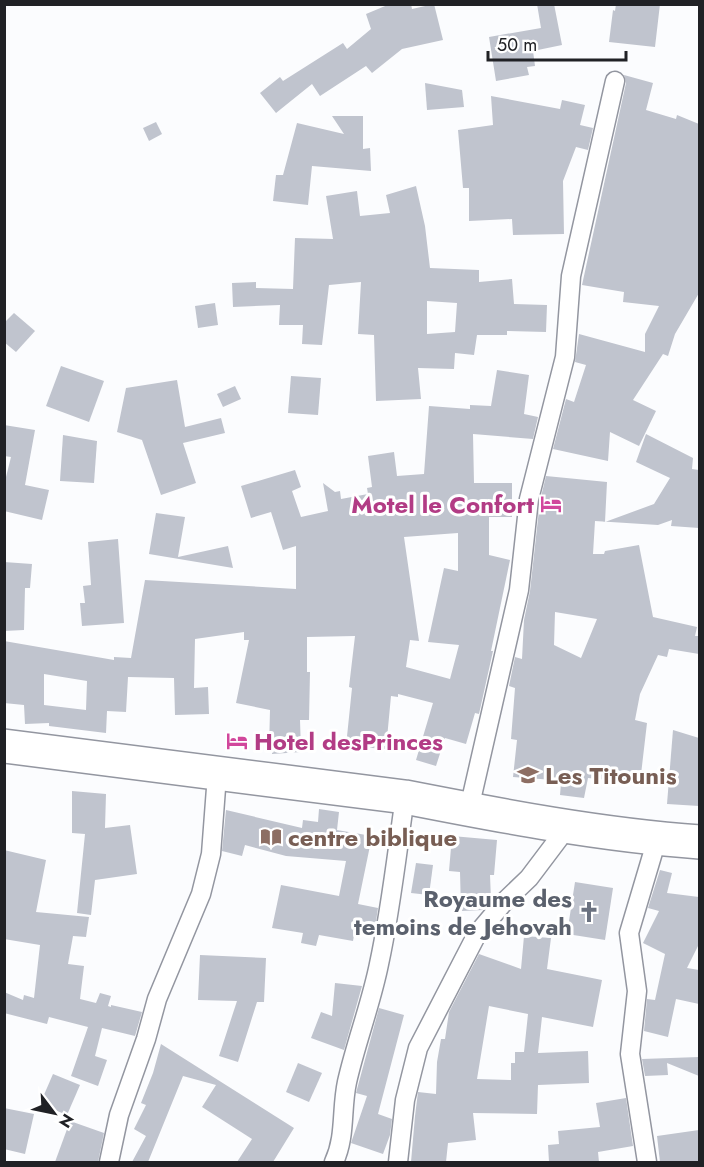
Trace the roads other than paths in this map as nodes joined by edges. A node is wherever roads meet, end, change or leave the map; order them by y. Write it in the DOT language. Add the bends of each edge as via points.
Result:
graph roads {
  1 [pos="615,81"];
  2 [pos="4,746"];
  3 [pos="218,775"];
  4 [pos="405,797"];
  5 [pos="469,809"];
  6 [pos="569,825"];
  7 [pos="657,839"];
  8 [pos="699,842"];
  9 [pos="109,1162"];
  10 [pos="334,1162"];
  11 [pos="398,1162"];
  12 [pos="647,1162"];
  1 -- 5 [label="street" via="571,276 565,357 529,499 519,590"];
  2 -- 3 [label="highway"];
  3 -- 4 [label="highway"];
  3 -- 9 [label="street" via="211,854 201,894 157,999 119,1115"];
  4 -- 5 [label="highway"];
  4 -- 10 [label="street" via="379,964 346,1085 342,1137"];
  5 -- 6 [label="highway"];
  6 -- 7 [label="highway"];
  6 -- 11 [label="street" via="530,878 477,934 418,1048 405,1100"];
  7 -- 8 [label="highway"];
  7 -- 12 [label="street" via="629,933 637,991 630,1054"];
}
